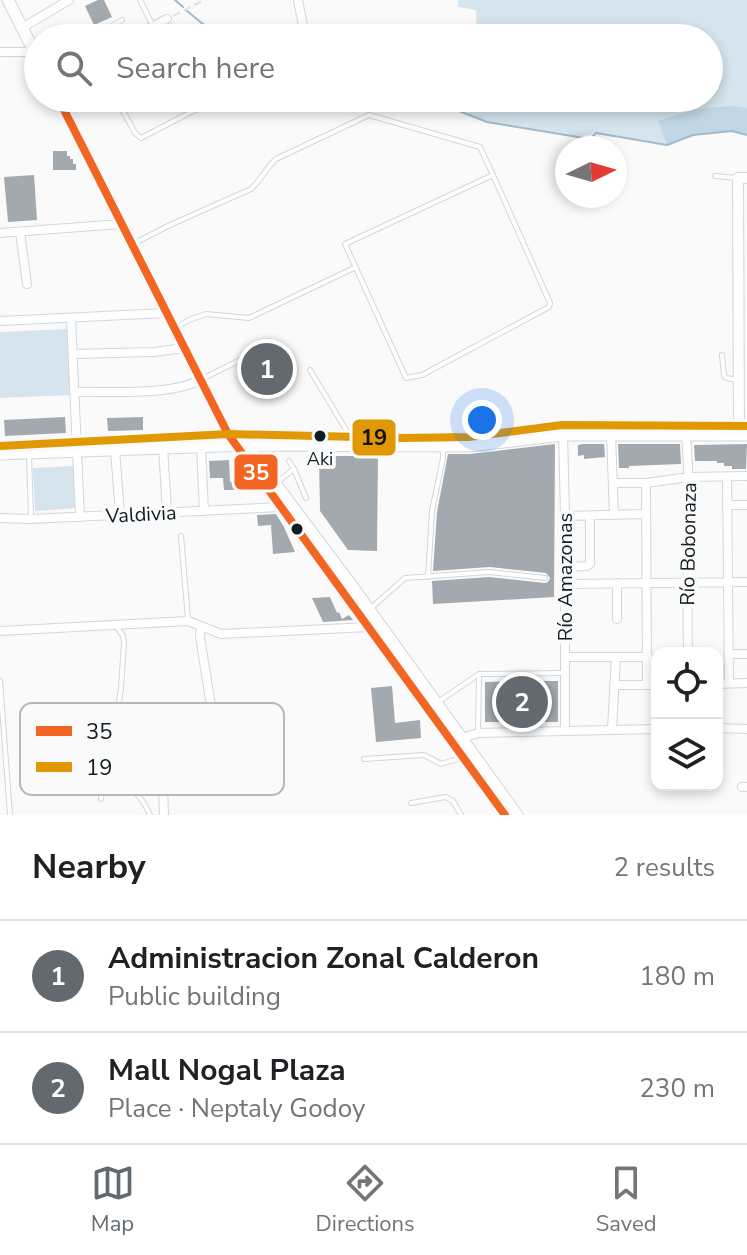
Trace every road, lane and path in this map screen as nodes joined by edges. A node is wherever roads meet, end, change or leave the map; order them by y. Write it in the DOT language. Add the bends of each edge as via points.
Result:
graph roads {
  1 [pos="8,0"];
  2 [pos="69,0"];
  3 [pos="140,0"];
  4 [pos="204,0"];
  5 [pos="298,0"];
  6 [pos="167,19"];
  7 [pos="122,20"];
  8 [pos="29,24"];
  9 [pos="115,24"];
  10 [pos="152,24"];
  11 [pos="157,24"];
  12 [pos="303,24"];
  13 [pos="22,28"];
  14 [pos="24,32"];
  15 [pos="0,52"];
  16 [pos="24,54"];
  17 [pos="65,112"];
  18 [pos="124,112"];
  19 [pos="191,112"];
  20 [pos="493,175"];
  21 [pos="715,176"];
  22 [pos="742,178"];
  23 [pos="121,224"];
  24 [pos="20,232"];
  25 [pos="0,233"];
  26 [pos="132,245"];
  27 [pos="356,267"];
  28 [pos="27,284"];
  29 [pos="166,313"];
  30 [pos="71,319"];
  31 [pos="0,321"];
  32 [pos="174,329"];
  33 [pos="266,347"];
  34 [pos="184,348"];
  35 [pos="74,354"];
  36 [pos="722,355"];
  37 [pos="743,367"];
  38 [pos="310,370"];
  39 [pos="200,380"];
  40 [pos="739,380"];
  41 [pos="75,392"];
  42 [pos="563,430"];
  43 [pos="743,430"];
  44 [pos="611,435"];
  45 [pos="686,435"];
  46 [pos="349,437"];
  47 [pos="237,440"];
  48 [pos="162,442"];
  49 [pos="284,445"];
  50 [pos="0,446"];
  51 [pos="201,446"];
  52 [pos="77,447"];
  53 [pos="443,447"];
  54 [pos="115,450"];
  55 [pos="29,453"];
  56 [pos="0,454"];
  57 [pos="289,461"];
  58 [pos="294,469"];
  59 [pos="267,471"];
  60 [pos="747,476"];
  61 [pos="689,477"];
  62 [pos="727,477"];
  63 [pos="276,483"];
  64 [pos="614,483"];
  65 [pos="646,483"];
  66 [pos="306,498"];
  67 [pos="727,505"];
  68 [pos="747,505"];
  69 [pos="281,507"];
  70 [pos="204,511"];
  71 [pos="167,513"];
  72 [pos="646,514"];
  73 [pos="120,515"];
  74 [pos="614,515"];
  75 [pos="565,516"];
  76 [pos="590,516"];
  77 [pos="80,517"];
  78 [pos="0,518"];
  79 [pos="31,519"];
  80 [pos="181,536"];
  81 [pos="565,567"];
  82 [pos="428,577"];
  83 [pos="545,578"];
  84 [pos="747,582"];
  85 [pos="617,583"];
  86 [pos="647,583"];
  87 [pos="686,583"];
  88 [pos="728,583"];
  89 [pos="565,584"];
  90 [pos="369,610"];
  91 [pos="617,619"];
  92 [pos="188,621"];
  93 [pos="116,625"];
  94 [pos="201,626"];
  95 [pos="369,627"];
  96 [pos="0,631"];
  97 [pos="688,647"];
  98 [pos="729,654"];
  99 [pos="747,654"];
  100 [pos="565,657"];
  101 [pos="616,657"];
  102 [pos="648,657"];
  103 [pos="565,673"];
  104 [pos="479,674"];
  105 [pos="0,681"];
  106 [pos="729,683"];
  107 [pos="747,683"];
  108 [pos="723,684"];
  109 [pos="614,685"];
  110 [pos="647,685"];
  111 [pos="651,685"];
  112 [pos="119,703"];
  113 [pos="211,703"];
  114 [pos="436,703"];
  115 [pos="723,728"];
  116 [pos="612,729"];
  117 [pos="651,729"];
  118 [pos="747,729"];
  119 [pos="565,730"];
  120 [pos="478,733"];
  121 [pos="457,740"];
  122 [pos="464,758"];
  123 [pos="364,759"];
  124 [pos="102,795"];
  125 [pos="138,795"];
  126 [pos="163,795"];
  127 [pos="101,799"];
  128 [pos="411,803"];
  129 [pos="10,815"];
  130 [pos="150,815"];
  131 [pos="164,815"];
  132 [pos="461,815"];
  133 [pos="505,815"];
  134 [pos="517,815"];
  1 -- 13 [label="main road"];
  2 -- 8 [label="street"];
  3 -- 10 [label="lane"];
  4 -- 6 [label="path"];
  5 -- 12 [label="street"];
  6 -- 11 [label="street"];
  7 -- 9 [label="lane"];
  13 -- 14 [label="main road"];
  15 -- 16 [label="street"];
  17 -- 23 [label="main road"];
  18 -- 19 [label="lane" via="141,138"];
  20 -- 26 [label="lane" via="480,147 369,115 276,159 251,189"];
  20 -- 27 [label="lane" via="345,244"];
  20 -- 27 [label="lane" via="549,307 422,375 406,378"];
  21 -- 22 [label="lane"];
  22 -- 37 [label="street"];
  23 -- 24 [label="street"];
  23 -- 26 [label="main road"];
  24 -- 25 [label="street"];
  24 -- 28 [label="street"];
  26 -- 29 [label="main road"];
  27 -- 32 [label="lane" via="249,318 206,314"];
  29 -- 30 [label="street"];
  29 -- 32 [label="main road"];
  30 -- 31 [label="street"];
  30 -- 35 [label="street"];
  32 -- 34 [label="main road"];
  33 -- 39 [label="lane"];
  34 -- 35 [label="street"];
  34 -- 39 [label="main road"];
  35 -- 41 [label="street"];
  36 -- 40 [label="lane" via="724,376"];
  37 -- 40 [label="street"];
  38 -- 46 [label="lane"];
  39 -- 41 [label="street" via="173,390"];
  39 -- 47 [label="main road"];
  40 -- 43 [label="street"];
  41 -- 52 [label="street"];
  42 -- 43 [label="main road"];
  42 -- 44 [label="main road"];
  42 -- 46 [label="main road"];
  42 -- 53 [label="main road"];
  42 -- 75 [label="street, Río Amazonas"];
  43 -- 45 [label="main road"];
  44 -- 45 [label="main road"];
  44 -- 64 [label="street"];
  45 -- 61 [label="street, Río Bobonaza"];
  46 -- 47 [label="main road"];
  47 -- 48 [label="main road"];
  47 -- 49 [label="main road"];
  47 -- 51 [label="main road"];
  47 -- 59 [label="main road"];
  47 -- 69 [label="main road"];
  48 -- 51 [label="main road"];
  48 -- 52 [label="main road"];
  48 -- 54 [label="main road"];
  48 -- 71 [label="street"];
  49 -- 53 [label="main road"];
  49 -- 59 [label="main road" via="271,456"];
  50 -- 52 [label="main road"];
  51 -- 70 [label="street"];
  52 -- 54 [label="main road"];
  52 -- 55 [label="main road"];
  52 -- 77 [label="street"];
  53 -- 82 [label="lane"];
  54 -- 73 [label="street"];
  55 -- 56 [label="main road"];
  55 -- 79 [label="lane"];
  57 -- 58 [label="lane"];
  58 -- 63 [label="lane"];
  58 -- 66 [label="lane"];
  59 -- 63 [label="main road"];
  60 -- 62 [label="street"];
  61 -- 62 [label="street"];
  61 -- 65 [label="street"];
  61 -- 87 [label="street, Río Bobonaza"];
  62 -- 67 [label="street"];
  63 -- 90 [label="main road"];
  64 -- 65 [label="street"];
  64 -- 74 [label="street"];
  65 -- 72 [label="street"];
  67 -- 68 [label="street"];
  67 -- 88 [label="street"];
  69 -- 70 [label="street, Valdivia"];
  69 -- 95 [label="main road"];
  70 -- 71 [label="street, Valdivia"];
  71 -- 73 [label="street, Valdivia"];
  72 -- 74 [label="street"];
  72 -- 86 [label="street"];
  73 -- 77 [label="street, Valdivia"];
  74 -- 76 [label="street"];
  75 -- 76 [label="street"];
  75 -- 81 [label="street, Río Amazonas"];
  76 -- 81 [label="street" via="590,564"];
  77 -- 79 [label="street, Valdivia"];
  78 -- 79 [label="street, Valdivia"];
  80 -- 92 [label="lane"];
  81 -- 89 [label="street, Río Amazonas"];
  82 -- 83 [label="lane" via="489,572"];
  82 -- 90 [label="lane" via="405,578"];
  84 -- 88 [label="street"];
  85 -- 86 [label="street"];
  85 -- 89 [label="street"];
  85 -- 91 [label="street"];
  86 -- 87 [label="street"];
  86 -- 102 [label="street"];
  87 -- 88 [label="street"];
  87 -- 97 [label="street, Río Bobonaza"];
  88 -- 98 [label="street"];
  89 -- 100 [label="street, Río Amazonas"];
  90 -- 114 [label="main road"];
  92 -- 93 [label="street"];
  92 -- 94 [label="street"];
  93 -- 96 [label="street"];
  93 -- 112 [label="lane" via="124,643"];
  94 -- 95 [label="street" via="221,634"];
  94 -- 113 [label="street"];
  95 -- 121 [label="main road"];
  98 -- 99 [label="street"];
  98 -- 106 [label="street"];
  100 -- 101 [label="street"];
  100 -- 103 [label="street, Río Amazonas"];
  101 -- 102 [label="street"];
  101 -- 109 [label="street"];
  102 -- 110 [label="street"];
  103 -- 104 [label="lane"];
  103 -- 119 [label="street, Río Amazonas"];
  104 -- 114 [label="lane"];
  104 -- 120 [label="lane"];
  105 -- 129 [label="lane"];
  106 -- 107 [label="street"];
  106 -- 108 [label="street"];
  109 -- 110 [label="street"];
  109 -- 116 [label="street"];
  110 -- 111 [label="street"];
  114 -- 121 [label="main road"];
  115 -- 118 [label="street"];
  116 -- 117 [label="street"];
  116 -- 119 [label="street"];
  119 -- 120 [label="street"];
  120 -- 121 [label="street"];
  121 -- 122 [label="main road"];
  121 -- 134 [label="main road"];
  122 -- 123 [label="lane" via="441,764 424,755"];
  122 -- 133 [label="main road"];
  124 -- 127 [label="lane"];
  125 -- 130 [label="lane"];
  126 -- 131 [label="street"];
  128 -- 132 [label="lane" via="446,797"];
}
